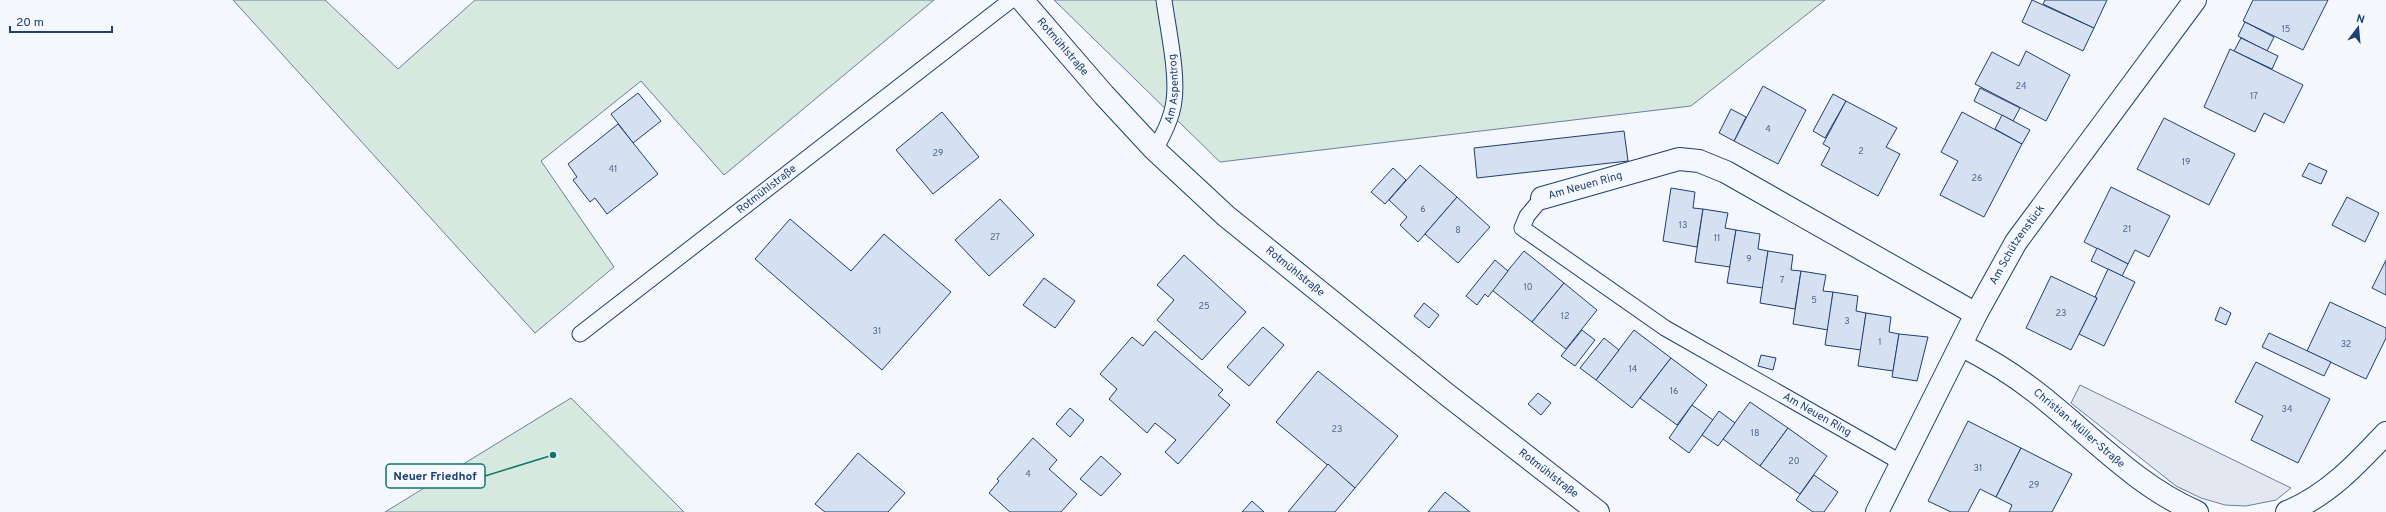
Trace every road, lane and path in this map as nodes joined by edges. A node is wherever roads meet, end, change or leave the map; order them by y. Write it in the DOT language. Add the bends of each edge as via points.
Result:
graph roads {
  1 [pos="1011,0"];
  2 [pos="1022,0"];
  3 [pos="1164,0"];
  4 [pos="2195,0"];
  5 [pos="1155,150"];
  6 [pos="1542,198"];
  7 [pos="1976,314"];
  8 [pos="580,334"];
  9 [pos="1961,345"];
  10 [pos="2386,433"];
  11 [pos="1902,463"];
  12 [pos="1598,512"];
  13 [pos="1877,512"];
  14 [pos="2197,512"];
  15 [pos="2287,512"];
  1 -- 8 [label="lane, Rotmühlstraße"];
  2 -- 5 [label="street, Rotmühlstraße"];
  3 -- 5 [label="lane, Am Aspentrog" via="1174,77 1174,101 1166,129"];
  4 -- 7 [label="street, Am Schützenstück" via="2043,204 1994,279"];
  5 -- 12 [label="street, Rotmühlstraße" via="1226,216 1463,408"];
  6 -- 7 [label="street, Am Neuen Ring" via="1679,159 1699,161 1726,172"];
  6 -- 11 [label="lane, Am Neuen Ring" via="1527,216 1522,228 1666,328"];
  7 -- 9 [label="street, Am Schützenstück"];
  9 -- 11 [label="street, Am Schützenstück"];
  9 -- 14 [label="street, Christian-Müller-Straße" via="1993,361 2033,390 2154,490"];
  10 -- 15 [label="street" via="2352,468 2318,496"];
  11 -- 13 [label="street, Am Schützenstück"];
}
